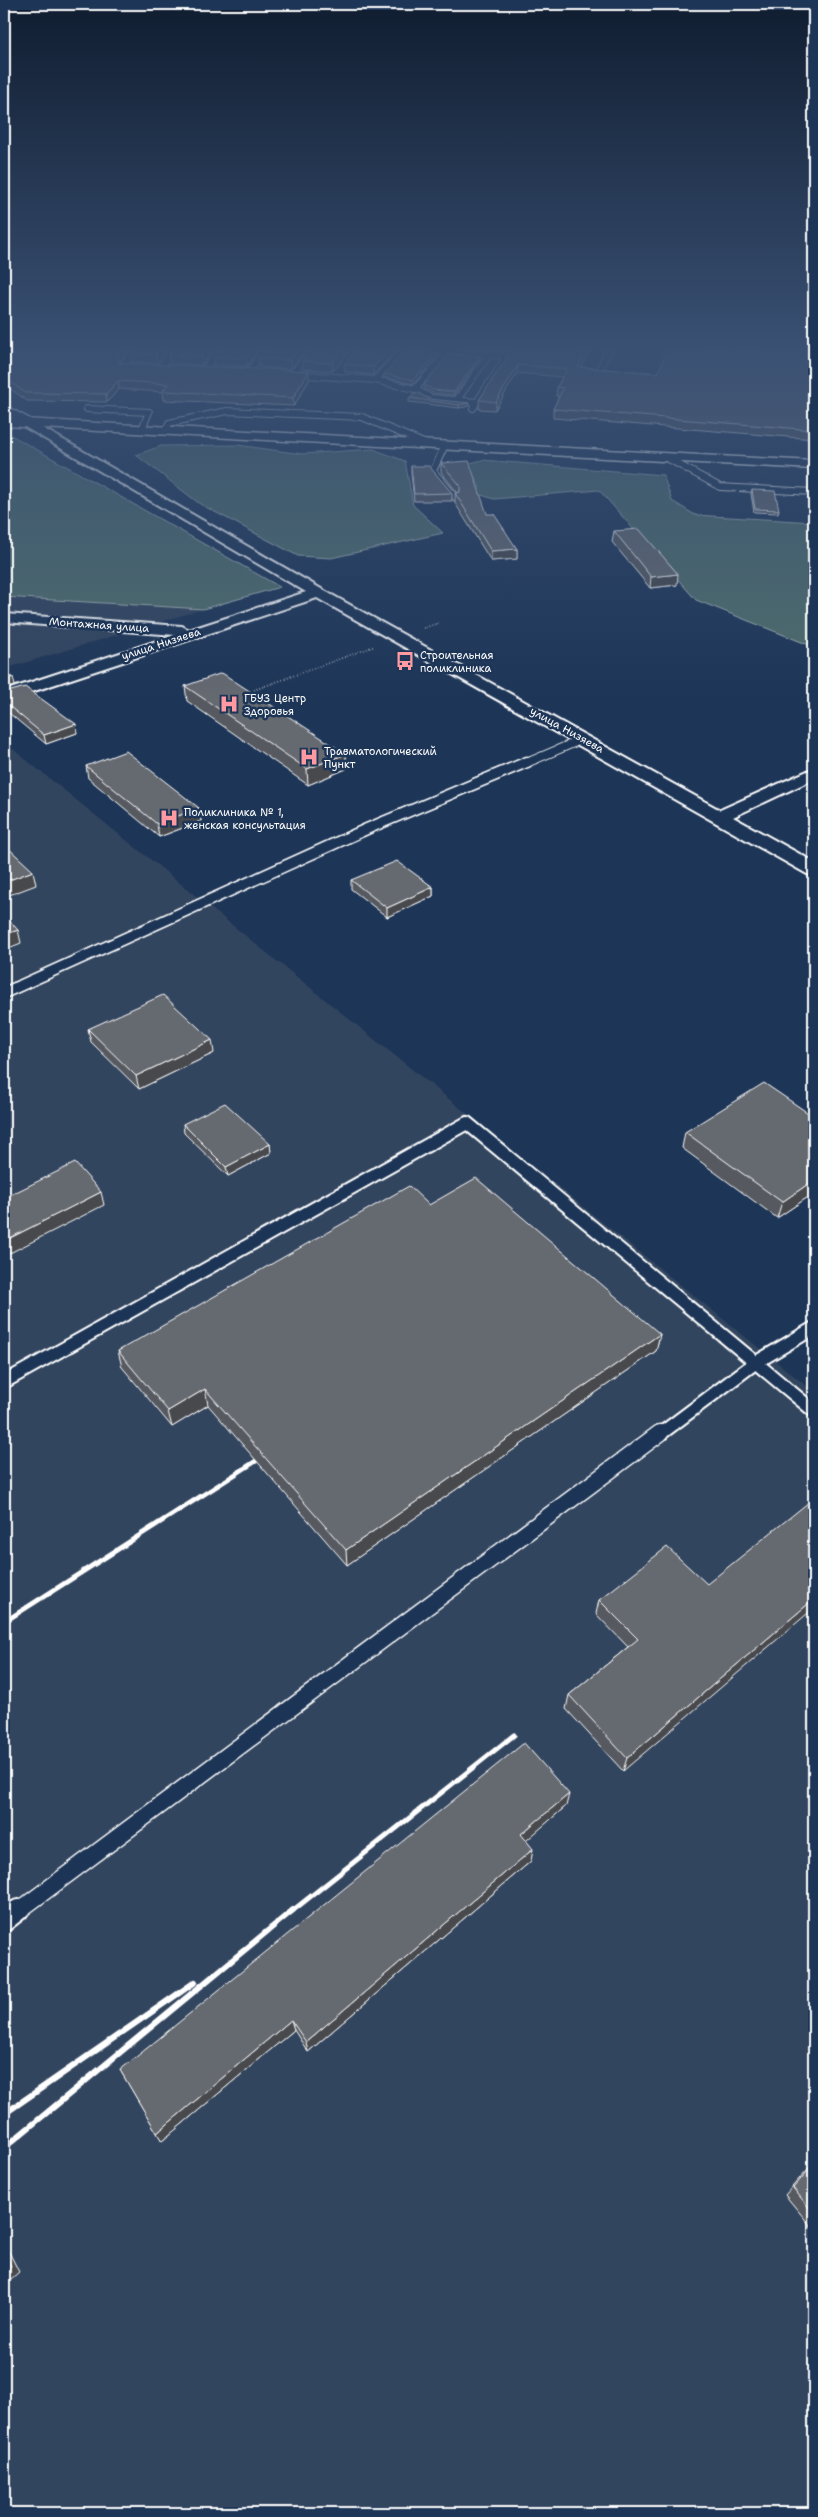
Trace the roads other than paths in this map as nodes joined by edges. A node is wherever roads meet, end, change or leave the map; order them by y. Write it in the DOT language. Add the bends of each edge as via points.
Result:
graph roads {
  1 [pos="98,464"];
  2 [pos="436,464"];
  3 [pos="679,464"];
  4 [pos="814,492"];
  5 [pos="456,498"];
  6 [pos="318,593"];
  7 [pos="4,618"];
  8 [pos="194,632"];
  9 [pos="4,696"];
  10 [pos="583,739"];
  11 [pos="814,773"];
  12 [pos="719,816"];
  13 [pos="814,870"];
  14 [pos="4,993"];
  15 [pos="814,1328"];
  16 [pos="755,1363"];
  17 [pos="4,1382"];
  18 [pos="814,1411"];
  19 [pos="4,1921"];
  1 -- 6 [label="street, улица Низяева"];
  2 -- 5 [label="lane" via="433,471"];
  3 -- 4 [label="lane" via="720,487"];
  6 -- 8 [label="street, улица Низяева"];
  6 -- 10 [label="street, улица Низяева"];
  7 -- 8 [label="street, Монтажная улица"];
  8 -- 9 [label="street, улица Низяева"];
  10 -- 12 [label="street, улица Низяева"];
  10 -- 14 [label="lane" via="369,828"];
  11 -- 12 [label="street"];
  12 -- 13 [label="street, улица Низяева"];
  15 -- 16 [label="lane"];
  16 -- 17 [label="lane" via="467,1123"];
  16 -- 18 [label="lane"];
  16 -- 19 [label="lane"];
}
